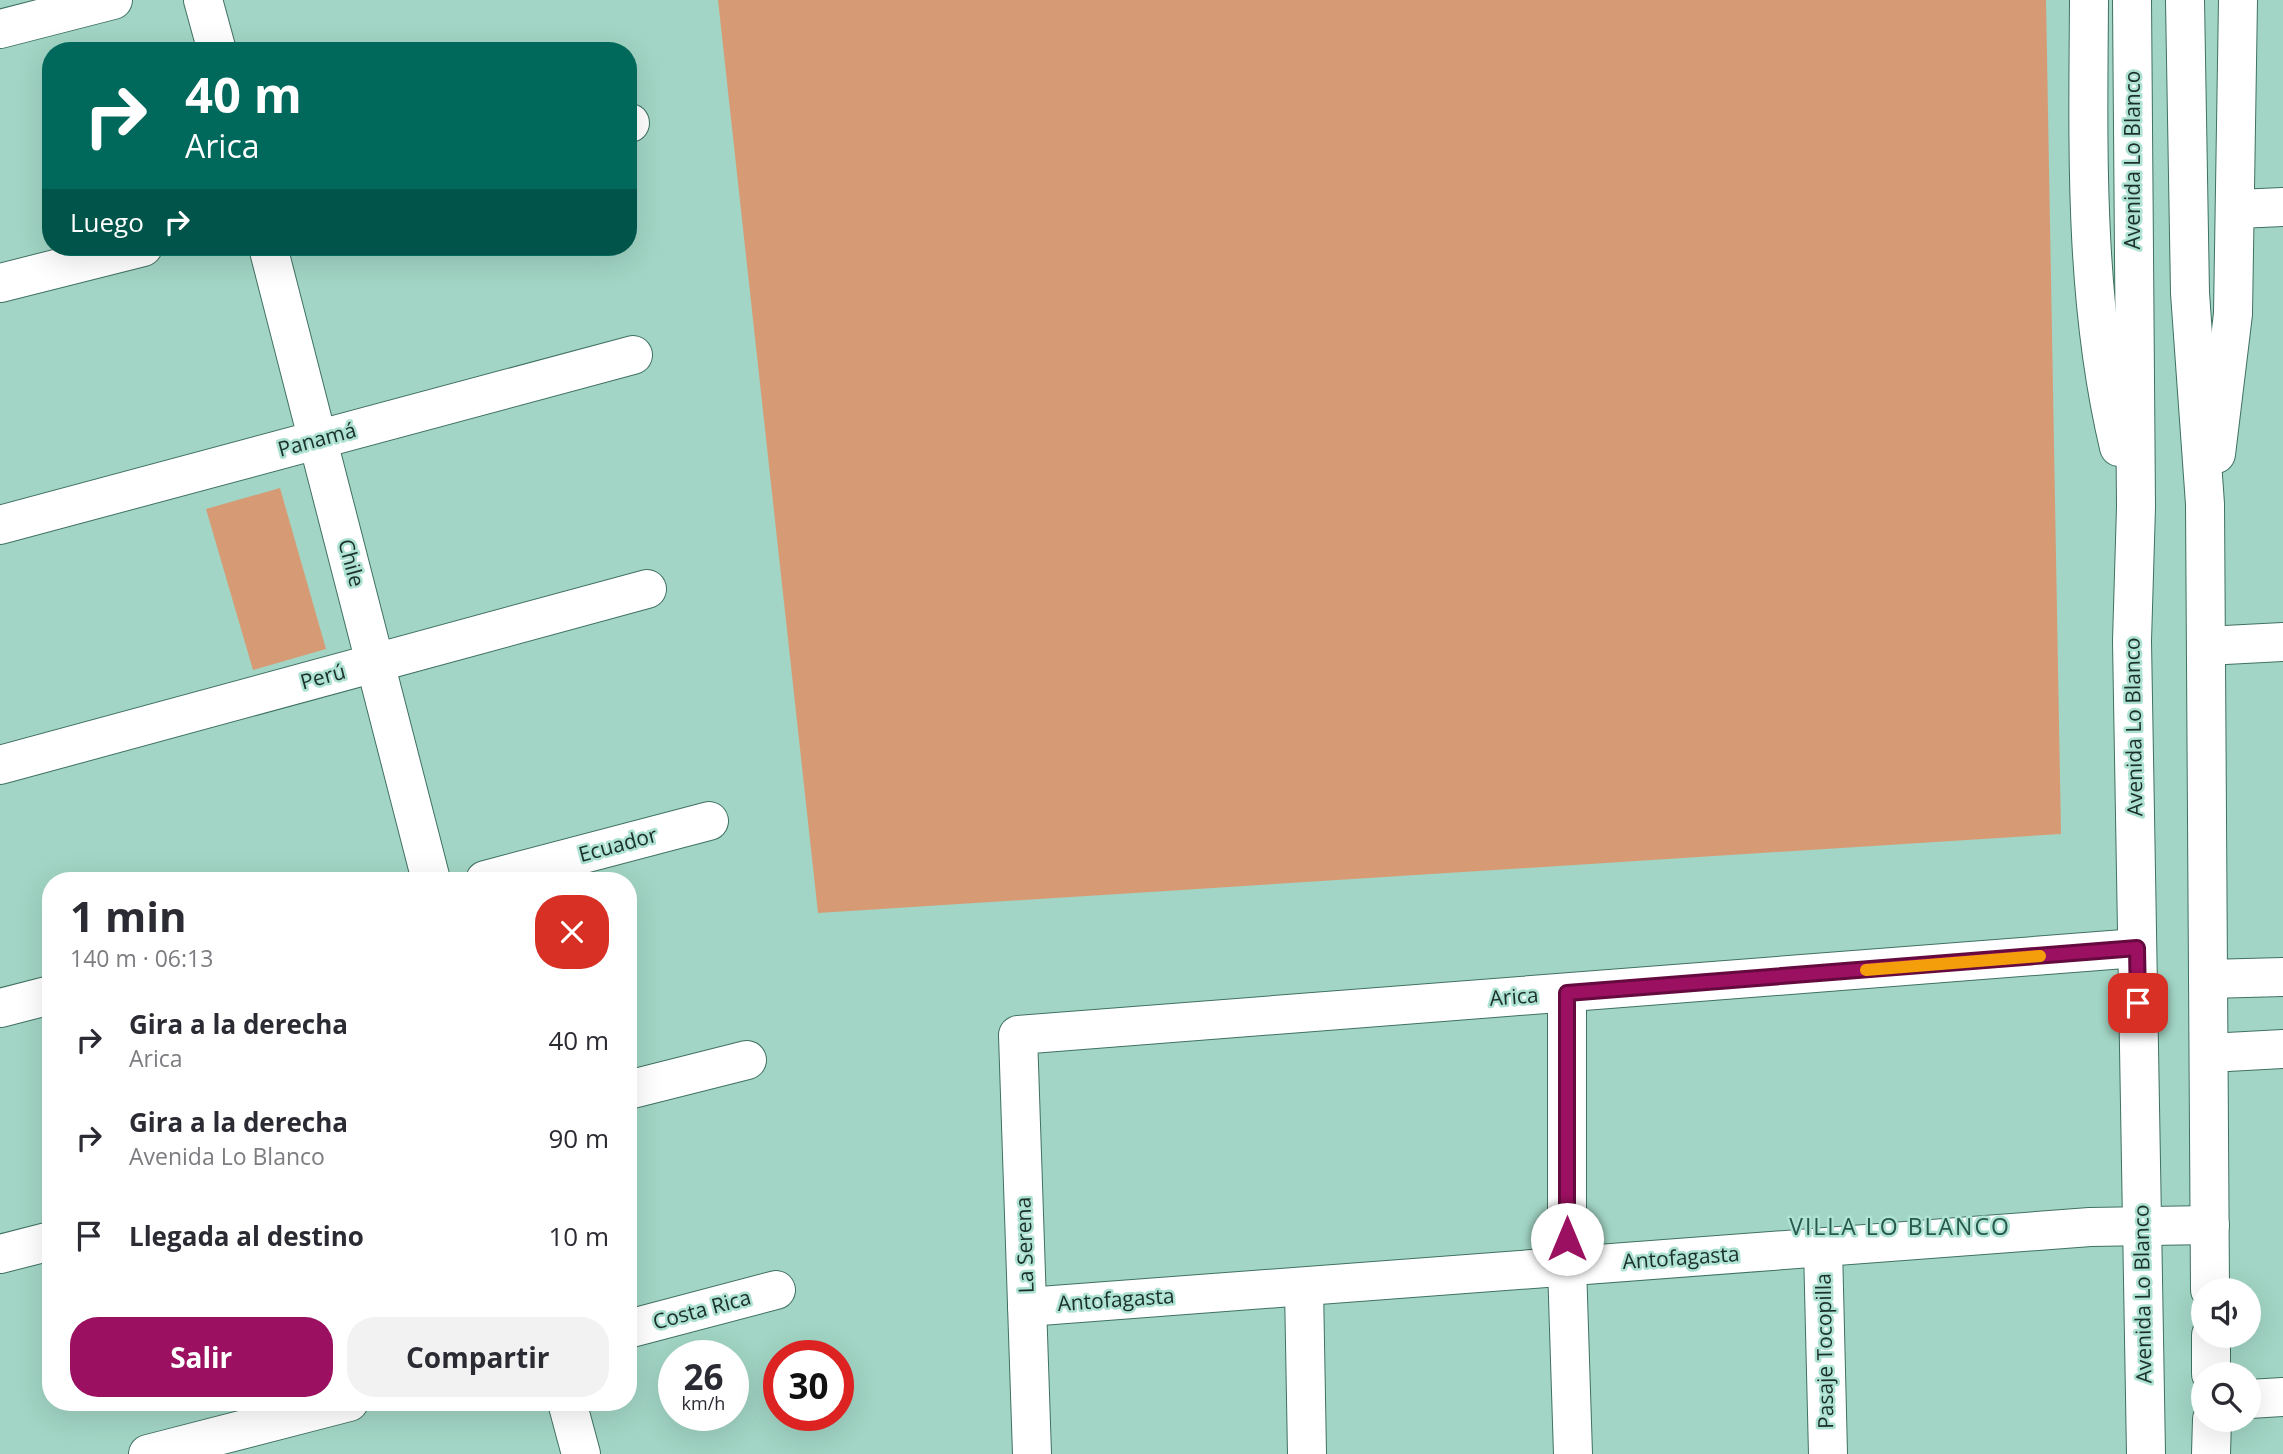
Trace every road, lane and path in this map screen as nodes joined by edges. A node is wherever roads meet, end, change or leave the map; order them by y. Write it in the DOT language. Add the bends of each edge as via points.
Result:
graph roads {
  1 [pos="113,0"];
  2 [pos="203,0"];
  3 [pos="2089,0"];
  4 [pos="2132,0"];
  5 [pos="2185,0"];
  6 [pos="2238,0"];
  7 [pos="0,29"];
  8 [pos="214,42"];
  9 [pos="2283,207"];
  10 [pos="2238,209"];
  11 [pos="107,256"];
  12 [pos="270,256"];
  13 [pos="0,283"];
  14 [pos="634,355"];
  15 [pos="318,440"];
  16 [pos="2205,504"];
  17 [pos="2136,507"];
  18 [pos="0,524"];
  19 [pos="647,589"];
  20 [pos="2283,642"];
  21 [pos="2206,646"];
  22 [pos="377,662"];
  23 [pos="0,765"];
  24 [pos="709,821"];
  25 [pos="429,872"];
  26 [pos="515,872"];
  27 [pos="2137,948"];
  28 [pos="2283,977"];
  29 [pos="2208,979"];
  30 [pos="1567,993"];
  31 [pos="42,997"];
  32 [pos="0,1008"];
  33 [pos="1018,1035"];
  34 [pos="2283,1049"];
  35 [pos="2209,1052"];
  36 [pos="747,1060"];
  37 [pos="637,1088"];
  38 [pos="2142,1225"];
  39 [pos="2210,1225"];
  40 [pos="42,1243"];
  41 [pos="1823,1248"];
  42 [pos="0,1254"];
  43 [pos="1567,1266"];
  44 [pos="2210,1278"];
  45 [pos="1304,1287"];
  46 [pos="776,1290"];
  47 [pos="1027,1307"];
  48 [pos="637,1327"];
  49 [pos="2283,1398"];
  50 [pos="2261,1399"];
  51 [pos="314,1411"];
  52 [pos="569,1411"];
  53 [pos="2211,1432"];
  54 [pos="148,1454"];
  55 [pos="581,1454"];
  56 [pos="1032,1454"];
  57 [pos="1307,1454"];
  58 [pos="1573,1454"];
  59 [pos="1828,1454"];
  60 [pos="2146,1454"];
  61 [pos="2211,1454"];
  1 -- 7 [label="street"];
  2 -- 8 [label="street"];
  3 -- 17 [label="street" via="2088,206 2095,301 2110,410"];
  4 -- 17 [label="street, Avenida Lo Blanco"];
  5 -- 16 [label="street" via="2190,293"];
  6 -- 10 [label="street"];
  9 -- 10 [label="street"];
  10 -- 16 [label="street" via="2227,383"];
  11 -- 13 [label="street"];
  12 -- 15 [label="street, Chile"];
  14 -- 15 [label="street, Panamá"];
  15 -- 18 [label="street, Panamá"];
  15 -- 22 [label="street, Chile"];
  16 -- 21 [label="street"];
  17 -- 27 [label="street, Avenida Lo Blanco" via="2132,641"];
  19 -- 22 [label="street, Perú"];
  20 -- 21 [label="street"];
  21 -- 29 [label="street"];
  22 -- 23 [label="street, Perú"];
  22 -- 25 [label="street, Chile"];
  24 -- 26 [label="street, Ecuador"];
  27 -- 30 [label="street, Arica"];
  27 -- 38 [label="street, Avenida Lo Blanco"];
  28 -- 29 [label="street"];
  29 -- 35 [label="street"];
  30 -- 33 [label="street, Arica"];
  30 -- 43 [label="street"];
  31 -- 32 [label="street"];
  33 -- 47 [label="street, La Serena"];
  34 -- 35 [label="street"];
  35 -- 39 [label="street"];
  36 -- 37 [label="street"];
  38 -- 39 [label="street, Antofagasta"];
  38 -- 41 [label="street, Antofagasta"];
  38 -- 60 [label="street, Avenida Lo Blanco"];
  39 -- 44 [label="street"];
  40 -- 42 [label="street"];
  41 -- 43 [label="street, Antofagasta"];
  41 -- 59 [label="street, Pasaje Tocopilla"];
  43 -- 45 [label="street, Antofagasta"];
  43 -- 58 [label="street"];
  45 -- 47 [label="street, Antofagasta"];
  45 -- 57 [label="street"];
  46 -- 48 [label="street, Costa Rica"];
  47 -- 56 [label="street, La Serena"];
  49 -- 50 [label="street"];
  51 -- 54 [label="street"];
  52 -- 55 [label="street"];
  53 -- 61 [label="street"];
}
